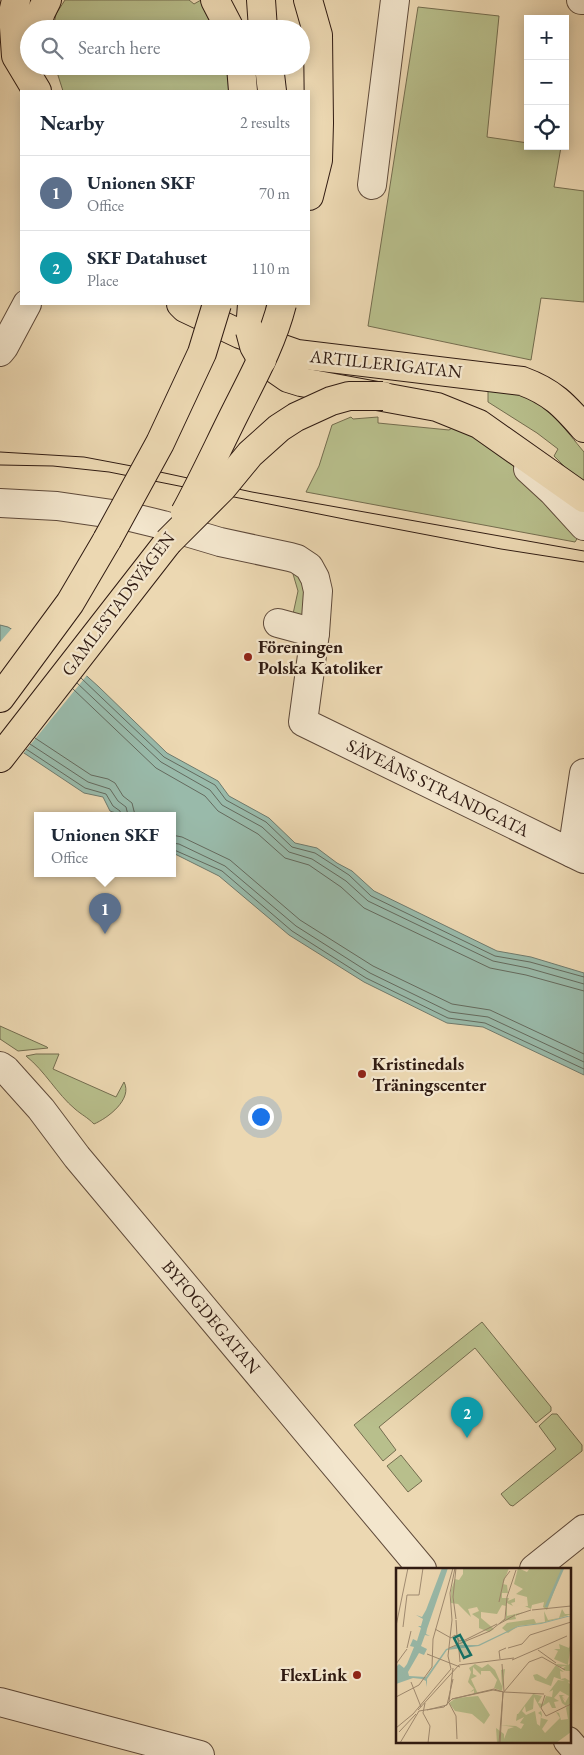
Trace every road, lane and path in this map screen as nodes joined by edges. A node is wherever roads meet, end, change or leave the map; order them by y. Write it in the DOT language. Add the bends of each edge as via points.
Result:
graph roads {
  1 [pos="47,0"];
  2 [pos="215,0"];
  3 [pos="308,0"];
  4 [pos="318,0"];
  5 [pos="395,0"];
  6 [pos="4,5"];
  7 [pos="38,20"];
  8 [pos="225,20"];
  9 [pos="318,35"];
  10 [pos="0,53"];
  11 [pos="20,62"];
  12 [pos="28,75"];
  13 [pos="38,75"];
  14 [pos="241,75"];
  15 [pos="23,90"];
  16 [pos="37,90"];
  17 [pos="38,90"];
  18 [pos="242,90"];
  19 [pos="372,185"];
  20 [pos="310,192"];
  21 [pos="26,305"];
  22 [pos="182,305"];
  23 [pos="217,305"];
  24 [pos="252,305"];
  25 [pos="282,305"];
  26 [pos="0,352"];
  27 [pos="262,360"];
  28 [pos="383,396"];
  29 [pos="478,424"];
  30 [pos="584,428"];
  31 [pos="584,498"];
  32 [pos="0,504"];
  33 [pos="584,526"];
  34 [pos="168,542"];
  35 [pos="278,623"];
  36 [pos="315,632"];
  37 [pos="0,698"];
  38 [pos="0,758"];
  39 [pos="584,773"];
  40 [pos="578,856"];
  41 [pos="0,1066"];
  42 [pos="584,1528"];
  43 [pos="421,1568"];
  44 [pos="535,1568"];
  45 [pos="0,1702"];
  46 [pos="569,1742"];
  47 [pos="200,1755"];
  48 [pos="580,1755"];
  1 -- 7 [label="main road"];
  2 -- 8 [label="main road"];
  3 -- 9 [label="main road"];
  4 -- 9 [label="street"];
  5 -- 19 [label="street"];
  6 -- 11 [label="main road" via="13,13 16,56"];
  9 -- 20 [label="main road" via="318,160"];
  10 -- 15 [label="main road"];
  12 -- 16 [label="main road"];
  13 -- 17 [label="main road"];
  14 -- 18 [label="main road"];
  21 -- 26 [label="street"];
  22 -- 30 [label="main road, ARTILLERIGATAN" via="240,334 297,354 522,381 555,397"];
  23 -- 37 [label="main road, bridge" via="202,353 160,443 120,516 70,603"];
  24 -- 27 [label="main road, bridge" via="250,331"];
  25 -- 27 [label="main road, GAMLESTADSVÄGEN, bridge"];
  27 -- 28 [label="main road, ARTILLERIGATAN, bridge" via="288,378 301,382"];
  27 -- 34 [label="main road, GAMLESTADSVÄGEN, bridge" via="204,479"];
  28 -- 29 [label="main road, ARTILLERIGATAN" via="437,407"];
  28 -- 34 [label="main road, ARTILLERIGATAN, bridge" via="349,396 331,401 279,428 250,454 222,488"];
  29 -- 31 [label="main road, ARTILLERIGATAN"];
  29 -- 33 [label="street"];
  32 -- 36 [label="street" via="57,506 126,516 297,559 309,567 316,578"];
  34 -- 38 [label="main road, GAMLESTADSVÄGEN"];
  35 -- 36 [label="street"];
  36 -- 40 [label="street, SÄVEÅNS STRANDGATA" via="303,722"];
  39 -- 40 [label="street"];
  41 -- 43 [label="street, BYFOGDEGATAN" via="41,1109"];
  42 -- 44 [label="street"];
  45 -- 47 [label="street"];
  46 -- 48 [label="street"];
}
